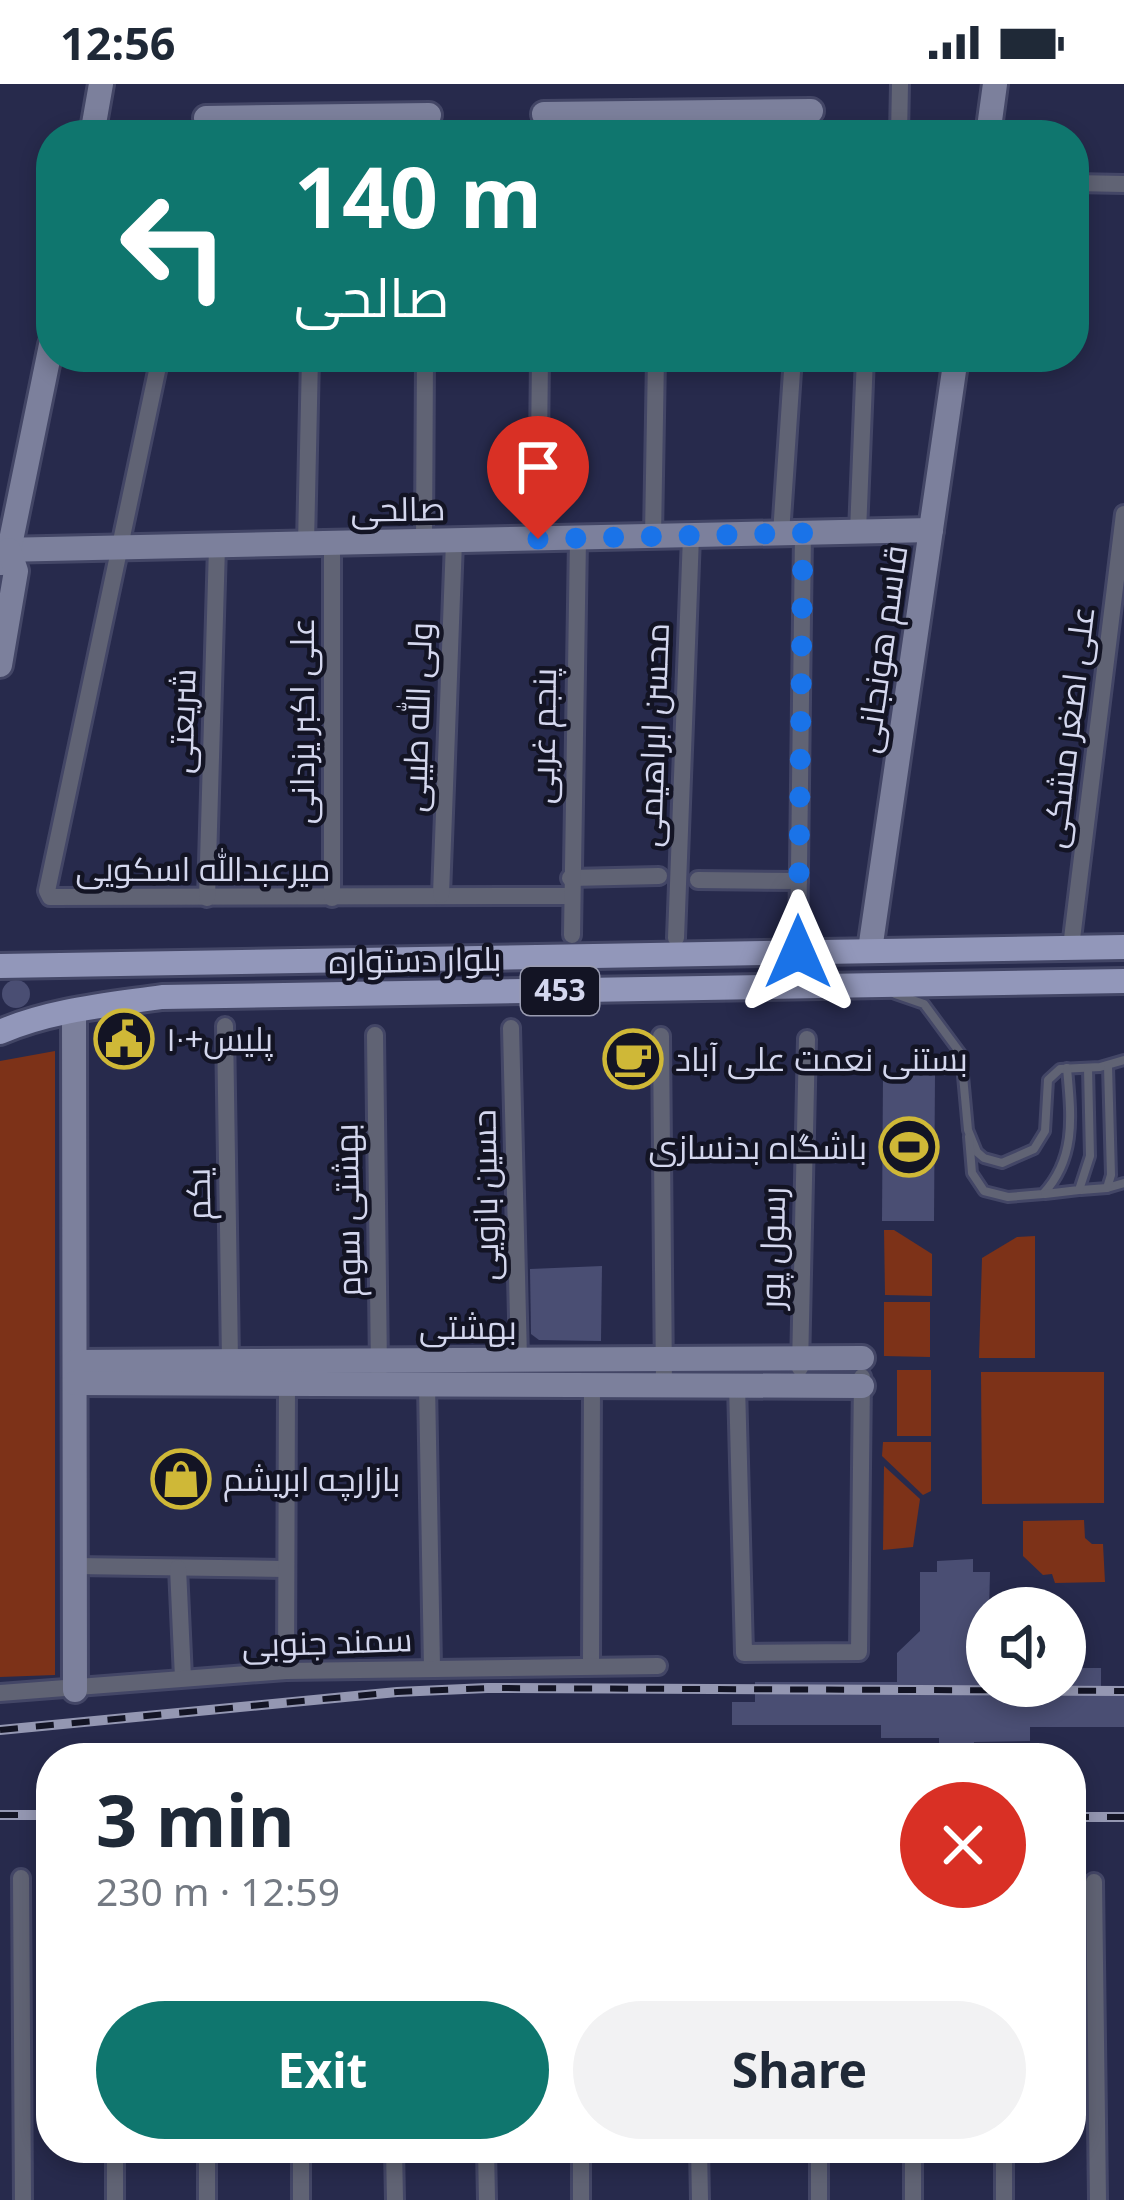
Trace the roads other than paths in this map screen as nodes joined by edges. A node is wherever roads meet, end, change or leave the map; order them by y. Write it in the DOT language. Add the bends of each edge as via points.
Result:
graph roads {
  1 [pos="900,84"];
  2 [pos="995,84"];
  3 [pos="899,120"];
  4 [pos="990,120"];
  5 [pos="1089,183"];
  6 [pos="1124,184"];
  7 [pos="45,372"];
  8 [pos="157,372"];
  9 [pos="311,372"];
  10 [pos="425,372"];
  11 [pos="541,372"];
  12 [pos="656,372"];
  13 [pos="793,372"];
  14 [pos="864,372"];
  15 [pos="954,372"];
  16 [pos="1124,514"];
  17 [pos="931,530"];
  18 [pos="858,532"];
  19 [pos="792,533"];
  20 [pos="653,536"];
  21 [pos="691,536"];
  22 [pos="578,538"];
  23 [pos="538,539"];
  24 [pos="424,541"];
  25 [pos="454,541"];
  26 [pos="319,544"];
  27 [pos="217,546"];
  28 [pos="120,548"];
  29 [pos="3,555"];
  30 [pos="1120,581"];
  31 [pos="1116,652"];
  32 [pos="0,665"];
  33 [pos="658,877"];
  34 [pos="698,880"];
  35 [pos="799,880"];
  36 [pos="570,887"];
  37 [pos="441,895"];
  38 [pos="207,898"];
  39 [pos="332,898"];
  40 [pos="572,935"];
  41 [pos="676,938"];
  42 [pos="1124,946"];
  43 [pos="1071,947"];
  44 [pos="870,950"];
  45 [pos="798,952"];
  46 [pos="2,965"];
  47 [pos="1124,980"];
  48 [pos="871,986"];
  49 [pos="74,1011"];
  50 [pos="5,1025"];
  51 [pos="225,1026"];
  52 [pos="511,1028"];
  53 [pos="375,1035"];
  54 [pos="661,1036"];
  55 [pos="807,1040"];
  56 [pos="1124,1060"];
  57 [pos="1108,1066"];
  58 [pos="1067,1068"];
  59 [pos="1088,1068"];
  60 [pos="968,1130"];
  61 [pos="1123,1184"];
  62 [pos="1107,1187"];
  63 [pos="1079,1190"];
  64 [pos="1043,1194"];
  65 [pos="800,1358"];
  66 [pos="862,1358"];
  67 [pos="662,1359"];
  68 [pos="520,1360"];
  69 [pos="230,1361"];
  70 [pos="379,1372"];
  71 [pos="75,1373"];
  72 [pos="287,1384"];
  73 [pos="427,1384"];
  74 [pos="592,1385"];
  75 [pos="664,1385"];
  76 [pos="737,1385"];
  77 [pos="801,1386"];
  78 [pos="862,1386"];
  79 [pos="75,1565"];
  80 [pos="178,1568"];
  81 [pos="284,1569"];
  82 [pos="591,1666"];
  83 [pos="658,1666"];
  84 [pos="432,1668"];
  85 [pos="286,1671"];
  86 [pos="183,1678"];
  87 [pos="75,1690"];
  88 [pos="0,1693"];
  89 [pos="21,1878"];
  90 [pos="1094,1882"];
  91 [pos="115,2163"];
  92 [pos="207,2163"];
  93 [pos="301,2163"];
  94 [pos="394,2163"];
  95 [pos="486,2163"];
  96 [pos="581,2163"];
  97 [pos="699,2163"];
  98 [pos="819,2163"];
  99 [pos="913,2163"];
  100 [pos="1004,2163"];
  101 [pos="22,2200"];
  102 [pos="115,2200"];
  103 [pos="208,2200"];
  104 [pos="301,2200"];
  105 [pos="395,2200"];
  106 [pos="487,2200"];
  107 [pos="581,2200"];
  108 [pos="700,2200"];
  109 [pos="819,2200"];
  110 [pos="913,2200"];
  111 [pos="1004,2200"];
  112 [pos="1098,2200"];
  1 -- 3 [label="street"];
  2 -- 4 [label="street"];
  5 -- 6 [label="street"];
  7 -- 29 [label="street"];
  8 -- 28 [label="street"];
  9 -- 26 [label="street, علی اکبر یزدانی"];
  10 -- 24 [label="street"];
  11 -- 23 [label="street"];
  12 -- 20 [label="street"];
  13 -- 19 [label="street"];
  14 -- 18 [label="street"];
  15 -- 17 [label="street, قاسم هونجانی"];
  16 -- 30 [label="street, علی اصغر مشکی"];
  17 -- 18 [label="street, صالحی"];
  17 -- 44 [label="street, قاسم هونجانی"];
  18 -- 19 [label="street, صالحی"];
  19 -- 21 [label="street, صالحی"];
  19 -- 35 [label="street"];
  20 -- 21 [label="street, صالحی"];
  20 -- 22 [label="street, صالحی"];
  21 -- 41 [label="street, محسن ابراهیمی"];
  22 -- 23 [label="street, صالحی"];
  22 -- 36 [label="street, پنجم غربی"];
  23 -- 25 [label="street, صالحی"];
  24 -- 25 [label="street, صالحی"];
  24 -- 26 [label="street, صالحی"];
  25 -- 37 [label="street, ولی الله طیبی"];
  26 -- 27 [label="street, صالحی"];
  26 -- 39 [label="street, علی اکبر یزدانی"];
  27 -- 28 [label="street, صالحی"];
  27 -- 38 [label="street, شریعتی"];
  28 -- 29 [label="street, صالحی"];
  28 -- 38 [label="street, میرعبدالله اسکویی" via="47,890 56,900"];
  29 -- 32 [label="street" via="16,571"];
  30 -- 31 [label="street, علی اصغر مشکی"];
  31 -- 43 [label="street, علی اصغر مشکی"];
  33 -- 36 [label="street, میرعبدالله اسکویی"];
  34 -- 35 [label="street"];
  35 -- 45 [label="street"];
  36 -- 37 [label="street, میرعبدالله اسکویی"];
  36 -- 40 [label="street, پنجم غربی"];
  37 -- 39 [label="street, میرعبدالله اسکویی"];
  38 -- 39 [label="street, میرعبدالله اسکویی"];
  42 -- 43 [label="main road, بلوار دستواره / 453"];
  43 -- 44 [label="main road, بلوار دستواره / 453"];
  44 -- 45 [label="main road, بلوار دستواره / 453"];
  45 -- 46 [label="main road, بلوار دستواره / 453"];
  47 -- 48 [label="main road, بلوار دستواره / 453"];
  48 -- 49 [label="main road, بلوار دستواره / 453" via="162,998"];
  48 -- 60 [label="lane" via="924,1004 961,1054"];
  49 -- 50 [label="main road, بلوار دستواره / 453"];
  49 -- 71 [label="street"];
  51 -- 69 [label="street, یکم"];
  52 -- 68 [label="street, حسین بازویی"];
  53 -- 70 [label="street, بهشتی سوم"];
  54 -- 67 [label="street"];
  55 -- 65 [label="street, رسول پور"];
  56 -- 57 [label="lane"];
  57 -- 59 [label="lane"];
  57 -- 62 [label="lane"];
  58 -- 59 [label="lane"];
  58 -- 60 [label="lane" via="1048,1080 1045,1131 1020,1158 984,1158"];
  58 -- 64 [label="lane" via="1072,1120 1065,1162"];
  59 -- 63 [label="lane" via="1090,1156"];
  60 -- 64 [label="lane" via="972,1172 984,1191"];
  61 -- 62 [label="lane"];
  62 -- 63 [label="lane"];
  63 -- 64 [label="lane"];
  65 -- 66 [label="street, بهشتی"];
  65 -- 67 [label="street, بهشتی"];
  65 -- 77 [label="street, رسول پور"];
  66 -- 78 [label="street"];
  67 -- 68 [label="street, بهشتی"];
  67 -- 75 [label="street"];
  68 -- 70 [label="street, بهشتی"];
  69 -- 70 [label="street, بهشتی"];
  69 -- 71 [label="street, بهشتی"];
  70 -- 72 [label="street"];
  70 -- 73 [label="street"];
  71 -- 72 [label="street"];
  71 -- 79 [label="street"];
  72 -- 81 [label="street"];
  73 -- 74 [label="street"];
  73 -- 84 [label="street"];
  74 -- 75 [label="street"];
  74 -- 82 [label="street"];
  75 -- 76 [label="street"];
  76 -- 77 [label="street"];
  76 -- 78 [label="street" via="744,1653 859,1652"];
  77 -- 78 [label="street"];
  79 -- 80 [label="street"];
  79 -- 87 [label="street"];
  80 -- 81 [label="street"];
  80 -- 86 [label="street"];
  81 -- 85 [label="street"];
  82 -- 83 [label="street, سمند جنوبی"];
  82 -- 84 [label="street, سمند جنوبی"];
  84 -- 85 [label="street, سمند جنوبی"];
  85 -- 86 [label="street, سمند جنوبی"];
  86 -- 87 [label="street, سمند جنوبی"];
  87 -- 88 [label="street, سمند جنوبی"];
  89 -- 101 [label="street"];
  90 -- 112 [label="street"];
  91 -- 102 [label="street"];
  92 -- 103 [label="street"];
  93 -- 104 [label="street"];
  94 -- 105 [label="street"];
  95 -- 106 [label="street"];
  96 -- 107 [label="street"];
  97 -- 108 [label="street"];
  98 -- 109 [label="street"];
  99 -- 110 [label="street"];
  100 -- 111 [label="street"];
}
